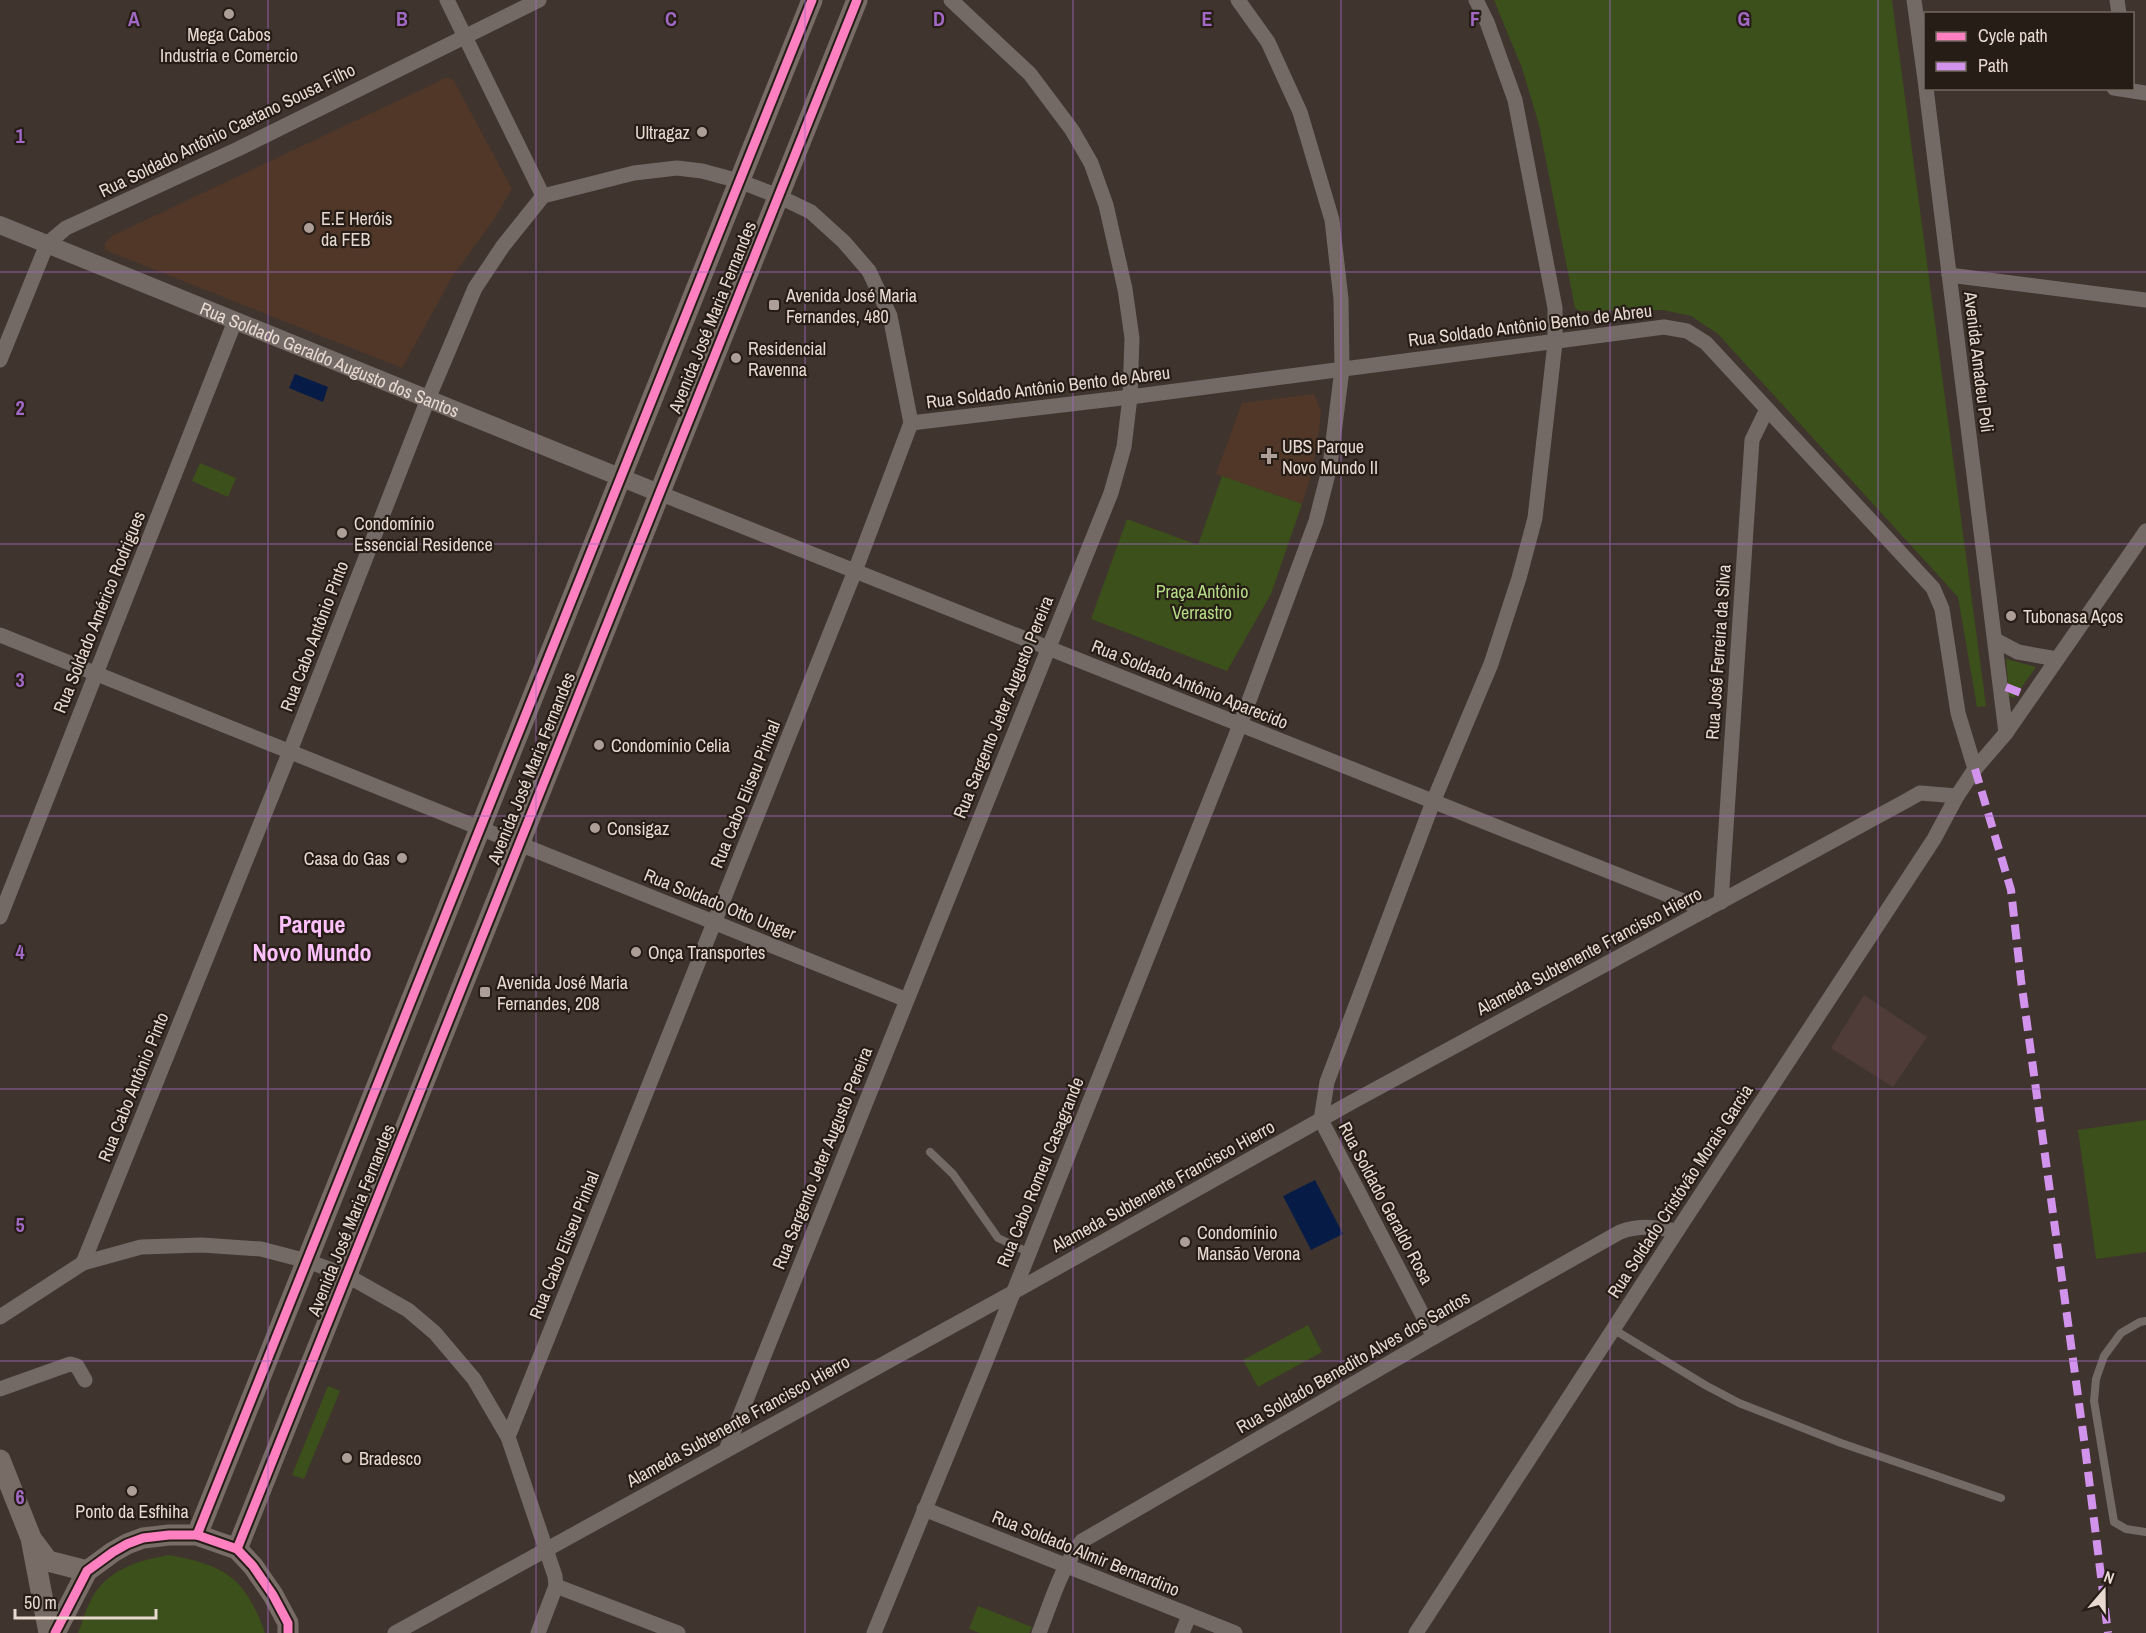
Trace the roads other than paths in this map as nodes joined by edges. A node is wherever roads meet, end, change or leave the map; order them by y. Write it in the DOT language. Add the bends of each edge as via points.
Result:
graph roads {
  1 [pos="447,0"];
  2 [pos="539,0"];
  3 [pos="812,0"];
  4 [pos="857,0"];
  5 [pos="951,0"];
  6 [pos="1239,0"];
  7 [pos="1476,0"];
  8 [pos="1914,0"];
  9 [pos="465,36"];
  10 [pos="1924,63"];
  11 [pos="1926,90"];
  12 [pos="2130,90"];
  13 [pos="2146,93"];
  14 [pos="739,181"];
  15 [pos="543,196"];
  16 [pos="778,196"];
  17 [pos="0,225"];
  18 [pos="47,244"];
  19 [pos="1949,275"];
  20 [pos="2146,300"];
  21 [pos="235,321"];
  22 [pos="1555,343"];
  23 [pos="0,360"];
  24 [pos="1342,369"];
  25 [pos="1130,397"];
  26 [pos="428,399"];
  27 [pos="1767,409"];
  28 [pos="911,423"];
  29 [pos="621,478"];
  30 [pos="659,493"];
  31 [pos="2146,531"];
  32 [pos="855,571"];
  33 [pos="0,635"];
  34 [pos="1995,640"];
  35 [pos="1048,648"];
  36 [pos="2057,659"];
  37 [pos="96,673"];
  38 [pos="1240,725"];
  39 [pos="2006,733"];
  40 [pos="290,752"];
  41 [pos="1975,769"];
  42 [pos="1957,796"];
  43 [pos="1433,802"];
  44 [pos="480,828"];
  45 [pos="519,844"];
  46 [pos="1721,902"];
  47 [pos="1706,910"];
  48 [pos="0,917"];
  49 [pos="715,923"];
  50 [pos="907,1000"];
  51 [pos="1321,1120"];
  52 [pos="930,1152"];
  53 [pos="1677,1231"];
  54 [pos="1028,1252"];
  55 [pos="307,1261"];
  56 [pos="83,1263"];
  57 [pos="346,1275"];
  58 [pos="1012,1293"];
  59 [pos="0,1317"];
  60 [pos="2146,1321"];
  61 [pos="1613,1329"];
  62 [pos="1434,1336"];
  63 [pos="85,1380"];
  64 [pos="0,1389"];
  65 [pos="508,1437"];
  66 [pos="726,1450"];
  67 [pos="0,1460"];
  68 [pos="2001,1498"];
  69 [pos="924,1509"];
  70 [pos="2146,1532"];
  71 [pos="197,1535"];
  72 [pos="31,1538"];
  73 [pos="237,1549"];
  74 [pos="547,1549"];
  75 [pos="1066,1567"];
  76 [pos="87,1571"];
  77 [pos="556,1587"];
  78 [pos="1189,1616"];
  79 [pos="291,1630"];
  80 [pos="49,1633"];
  81 [pos="55,1633"];
  82 [pos="394,1633"];
  83 [pos="538,1633"];
  84 [pos="678,1633"];
  85 [pos="874,1633"];
  86 [pos="1039,1633"];
  87 [pos="1182,1633"];
  88 [pos="1235,1633"];
  89 [pos="1416,1633"];
  1 -- 9 [label="street"];
  2 -- 9 [label="street, Rua Soldado Antônio Caetano Sousa Filho"];
  3 -- 14 [label="main road, Avenida José Maria Fernandes"];
  4 -- 16 [label="main road, Avenida José Maria Fernandes"];
  5 -- 25 [label="street, Rua Sargento Jeter Augusto Pereira" via="1030,74 1091,163 1106,206 1125,289 1132,338"];
  6 -- 24 [label="street, Rua Cabo Romeu Casagrande" via="1268,42 1300,112 1332,220 1341,299"];
  7 -- 22 [label="street" via="1515,100 1555,308"];
  8 -- 10 [label="street, Avenida Amadeu Poli"];
  9 -- 15 [label="street"];
  9 -- 18 [label="street, Rua Soldado Antônio Caetano Sousa Filho" via="238,149 66,228"];
  11 -- 19 [label="street, Avenida Amadeu Poli"];
  12 -- 13 [label="street"];
  14 -- 15 [label="street" via="677,168 634,173"];
  14 -- 16 [label="street"];
  14 -- 29 [label="main road, Avenida José Maria Fernandes"];
  15 -- 26 [label="street, Rua Cabo Antônio Pinto" via="475,288"];
  16 -- 28 [label="street" via="810,212 869,271 890,316"];
  16 -- 30 [label="main road, Avenida José Maria Fernandes"];
  17 -- 18 [label="street, Rua Soldado Geraldo Augusto dos Santos"];
  18 -- 21 [label="street, Rua Soldado Geraldo Augusto dos Santos"];
  18 -- 23 [label="street"];
  19 -- 20 [label="street"];
  19 -- 34 [label="street, Avenida Amadeu Poli"];
  21 -- 26 [label="street, Rua Soldado Geraldo Augusto dos Santos"];
  21 -- 37 [label="street, Rua Soldado Américo Rodrigues"];
  22 -- 24 [label="street, Rua Soldado Antônio Bento de Abreu"];
  22 -- 27 [label="street, Rua Soldado Antônio Bento de Abreu" via="1665,327 1687,331 1706,343"];
  22 -- 43 [label="street" via="1532,528 1491,664"];
  24 -- 25 [label="street, Rua Soldado Antônio Bento de Abreu"];
  24 -- 38 [label="street, Rua Cabo Romeu Casagrande" via="1330,466 1316,521"];
  25 -- 28 [label="street, Rua Soldado Antônio Bento de Abreu"];
  25 -- 35 [label="street, Rua Sargento Jeter Augusto Pereira" via="1124,447 1111,493"];
  26 -- 29 [label="street, Rua Soldado Geraldo Augusto dos Santos"];
  26 -- 40 [label="street, Rua Cabo Antônio Pinto"];
  27 -- 41 [label="street, Rua Soldado Antônio Bento de Abreu" via="1934,588 1942,609 1958,713"];
  27 -- 46 [label="street, Rua José Ferreira da Silva" via="1752,440"];
  28 -- 32 [label="street, Rua Cabo Eliseu Pinhal"];
  29 -- 30 [label="street, Rua Soldado Geraldo Augusto dos Santos"];
  29 -- 44 [label="main road, Avenida José Maria Fernandes"];
  30 -- 32 [label="street, Rua Soldado Antônio Aparecido"];
  30 -- 45 [label="main road, Avenida José Maria Fernandes"];
  31 -- 36 [label="street, Rua Soldado Cristóvão Morais Garcia"];
  32 -- 35 [label="street, Rua Soldado Antônio Aparecido"];
  32 -- 49 [label="street, Rua Cabo Eliseu Pinhal"];
  33 -- 37 [label="street, Rua Soldado Otto Unger"];
  34 -- 36 [label="street" via="2018,652"];
  34 -- 39 [label="street, Avenida Amadeu Poli"];
  35 -- 38 [label="street, Rua Soldado Antônio Aparecido"];
  35 -- 50 [label="street, Rua Sargento Jeter Augusto Pereira"];
  36 -- 39 [label="street, Rua Soldado Cristóvão Morais Garcia"];
  37 -- 40 [label="street, Rua Soldado Otto Unger"];
  37 -- 48 [label="street, Rua Soldado Américo Rodrigues"];
  38 -- 43 [label="street, Rua Soldado Antônio Aparecido"];
  38 -- 54 [label="street, Rua Cabo Romeu Casagrande"];
  39 -- 41 [label="street, Rua Soldado Cristóvão Morais Garcia"];
  40 -- 44 [label="street, Rua Soldado Otto Unger"];
  40 -- 56 [label="street, Rua Cabo Antônio Pinto"];
  41 -- 42 [label="street, Rua Soldado Cristóvão Morais Garcia"];
  42 -- 46 [label="street, Alameda Subtenente Francisco Hierro" via="1920,793"];
  42 -- 53 [label="street, Rua Soldado Cristóvão Morais Garcia" via="1934,839"];
  43 -- 47 [label="street, Rua Soldado Antônio Aparecido"];
  43 -- 51 [label="street" via="1327,1082"];
  44 -- 45 [label="street, Rua Soldado Otto Unger"];
  44 -- 55 [label="main road, Avenida José Maria Fernandes"];
  45 -- 49 [label="street, Rua Soldado Otto Unger"];
  45 -- 57 [label="main road, Avenida José Maria Fernandes"];
  46 -- 47 [label="street, Alameda Subtenente Francisco Hierro"];
  47 -- 51 [label="street, Alameda Subtenente Francisco Hierro"];
  49 -- 50 [label="street, Rua Soldado Otto Unger"];
  49 -- 65 [label="street, Rua Cabo Eliseu Pinhal"];
  50 -- 66 [label="street, Rua Sargento Jeter Augusto Pereira"];
  51 -- 58 [label="street, Alameda Subtenente Francisco Hierro"];
  51 -- 62 [label="street, Rua Soldado Geraldo Rosa"];
  52 -- 54 [label="lane" via="953,1174 998,1238"];
  53 -- 61 [label="street, Rua Soldado Cristóvão Morais Garcia"];
  53 -- 62 [label="street, Rua Soldado Benedito Alves dos Santos" via="1652,1226 1620,1232"];
  54 -- 58 [label="street, Rua Cabo Romeu Casagrande"];
  55 -- 56 [label="street" via="261,1249 176,1244 141,1247"];
  55 -- 57 [label="street"];
  55 -- 71 [label="main road, Avenida José Maria Fernandes"];
  56 -- 59 [label="street"];
  57 -- 65 [label="street" via="408,1310 435,1333 474,1379"];
  57 -- 73 [label="main road, Avenida José Maria Fernandes"];
  58 -- 66 [label="street, Alameda Subtenente Francisco Hierro"];
  58 -- 69 [label="street, Rua Cabo Romeu Casagrande"];
  60 -- 70 [label="lane" via="2121,1333 2104,1356 2094,1401 2114,1522 2126,1529"];
  61 -- 68 [label="lane" via="1739,1403"];
  61 -- 89 [label="street, Rua Soldado Cristóvão Morais Garcia"];
  62 -- 75 [label="street, Rua Soldado Benedito Alves dos Santos" via="1082,1541"];
  63 -- 64 [label="street" via="77,1366 70,1364"];
  65 -- 74 [label="street"];
  66 -- 74 [label="street, Alameda Subtenente Francisco Hierro"];
  67 -- 72 [label="main road"];
  69 -- 75 [label="street, Rua Soldado Almir Bernardino"];
  69 -- 85 [label="street, Rua Cabo Romeu Casagrande"];
  71 -- 73 [label="main road"];
  71 -- 76 [label="main road" via="143,1538 120,1548"];
  72 -- 76 [label="main road" via="48,1561"];
  72 -- 80 [label="main road"];
  73 -- 79 [label="main road" via="273,1595"];
  74 -- 77 [label="street"];
  74 -- 82 [label="street, Alameda Subtenente Francisco Hierro"];
  75 -- 78 [label="street, Rua Soldado Almir Bernardino"];
  75 -- 86 [label="street, Rua Soldado Benedito Alves dos Santos"];
  76 -- 81 [label="main road"];
  77 -- 83 [label="street"];
  77 -- 84 [label="street"];
  78 -- 87 [label="street"];
  78 -- 88 [label="street, Rua Soldado Almir Bernardino"];
}
